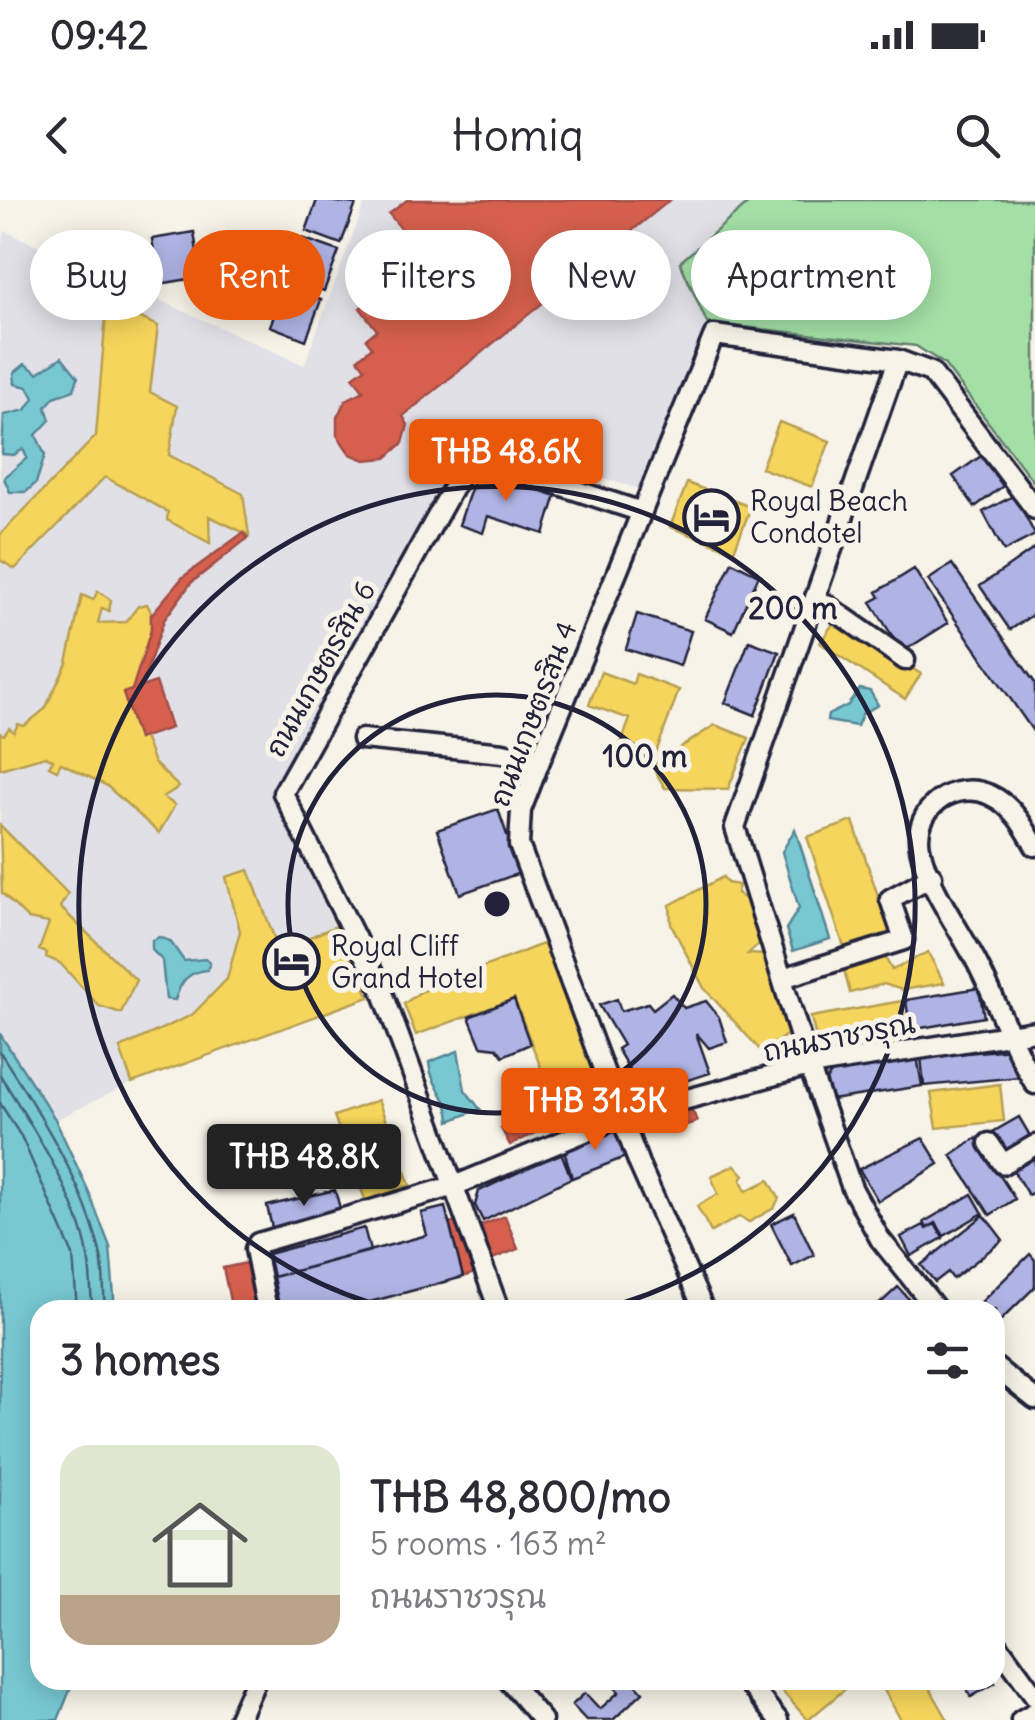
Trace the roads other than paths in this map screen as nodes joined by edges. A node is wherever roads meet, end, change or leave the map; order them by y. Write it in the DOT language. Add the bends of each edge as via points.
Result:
graph roads {
  1 [pos="898,360"];
  2 [pos="1035,509"];
  3 [pos="642,512"];
  4 [pos="815,597"];
  5 [pos="905,660"];
  6 [pos="362,739"];
  7 [pos="540,761"];
  8 [pos="1035,846"];
  9 [pos="932,876"];
  10 [pos="783,978"];
  11 [pos="1035,1030"];
  12 [pos="1006,1035"];
  13 [pos="809,1066"];
  14 [pos="1035,1084"];
  15 [pos="622,1118"];
  16 [pos="989,1143"];
  17 [pos="1035,1146"];
  18 [pos="454,1186"];
  19 [pos="265,1300"];
  20 [pos="495,1300"];
  21 [pos="700,1300"];
  22 [pos="930,1300"];
  23 [pos="1005,1376"];
  24 [pos="1035,1399"];
  25 [pos="1005,1656"];
  26 [pos="252,1690"];
  27 [pos="516,1690"];
  28 [pos="754,1690"];
  29 [pos="1035,1696"];
  30 [pos="1035,1712"];
  31 [pos="239,1720"];
  32 [pos="542,1720"];
  33 [pos="778,1720"];
  34 [pos="1021,1720"];
  1 -- 2 [label="street" via="931,372"];
  1 -- 3 [label="street, ถนนเกษตรสิน 4" via="714,335"];
  1 -- 4 [label="street"];
  3 -- 7 [label="street, ถนนเกษตรสิน 4"];
  3 -- 18 [label="street, ถนนเกษตรสิน 6" via="486,461 468,461 283,793 382,992"];
  4 -- 5 [label="street"];
  4 -- 10 [label="street" via="735,827"];
  6 -- 7 [label="street"];
  7 -- 15 [label="street, ถนนเกษตรสิน 4" via="522,810 519,845"];
  8 -- 9 [label="street" via="1020,820 992,796 948,793 920,830"];
  9 -- 10 [label="street" via="890,899 904,940"];
  9 -- 12 [label="street"];
  10 -- 13 [label="street"];
  11 -- 12 [label="street, ถนนราชวรุณ"];
  12 -- 13 [label="street, ถนนราชวรุณ"];
  12 -- 14 [label="street"];
  13 -- 15 [label="street, ถนนราชวรุณ"];
  13 -- 22 [label="street" via="865,1214"];
  15 -- 18 [label="street, ถนนราชวรุณ"];
  15 -- 21 [label="street, ถนนเกษตรสิน 4"];
  16 -- 17 [label="street" via="1003,1164"];
  18 -- 19 [label="street, ถนนราชวรุณ" via="258,1242"];
  18 -- 20 [label="street"];
  23 -- 24 [label="street"];
  25 -- 29 [label="street"];
  26 -- 31 [label="street"];
  27 -- 32 [label="street"];
  28 -- 33 [label="street"];
  30 -- 34 [label="street"];
}
